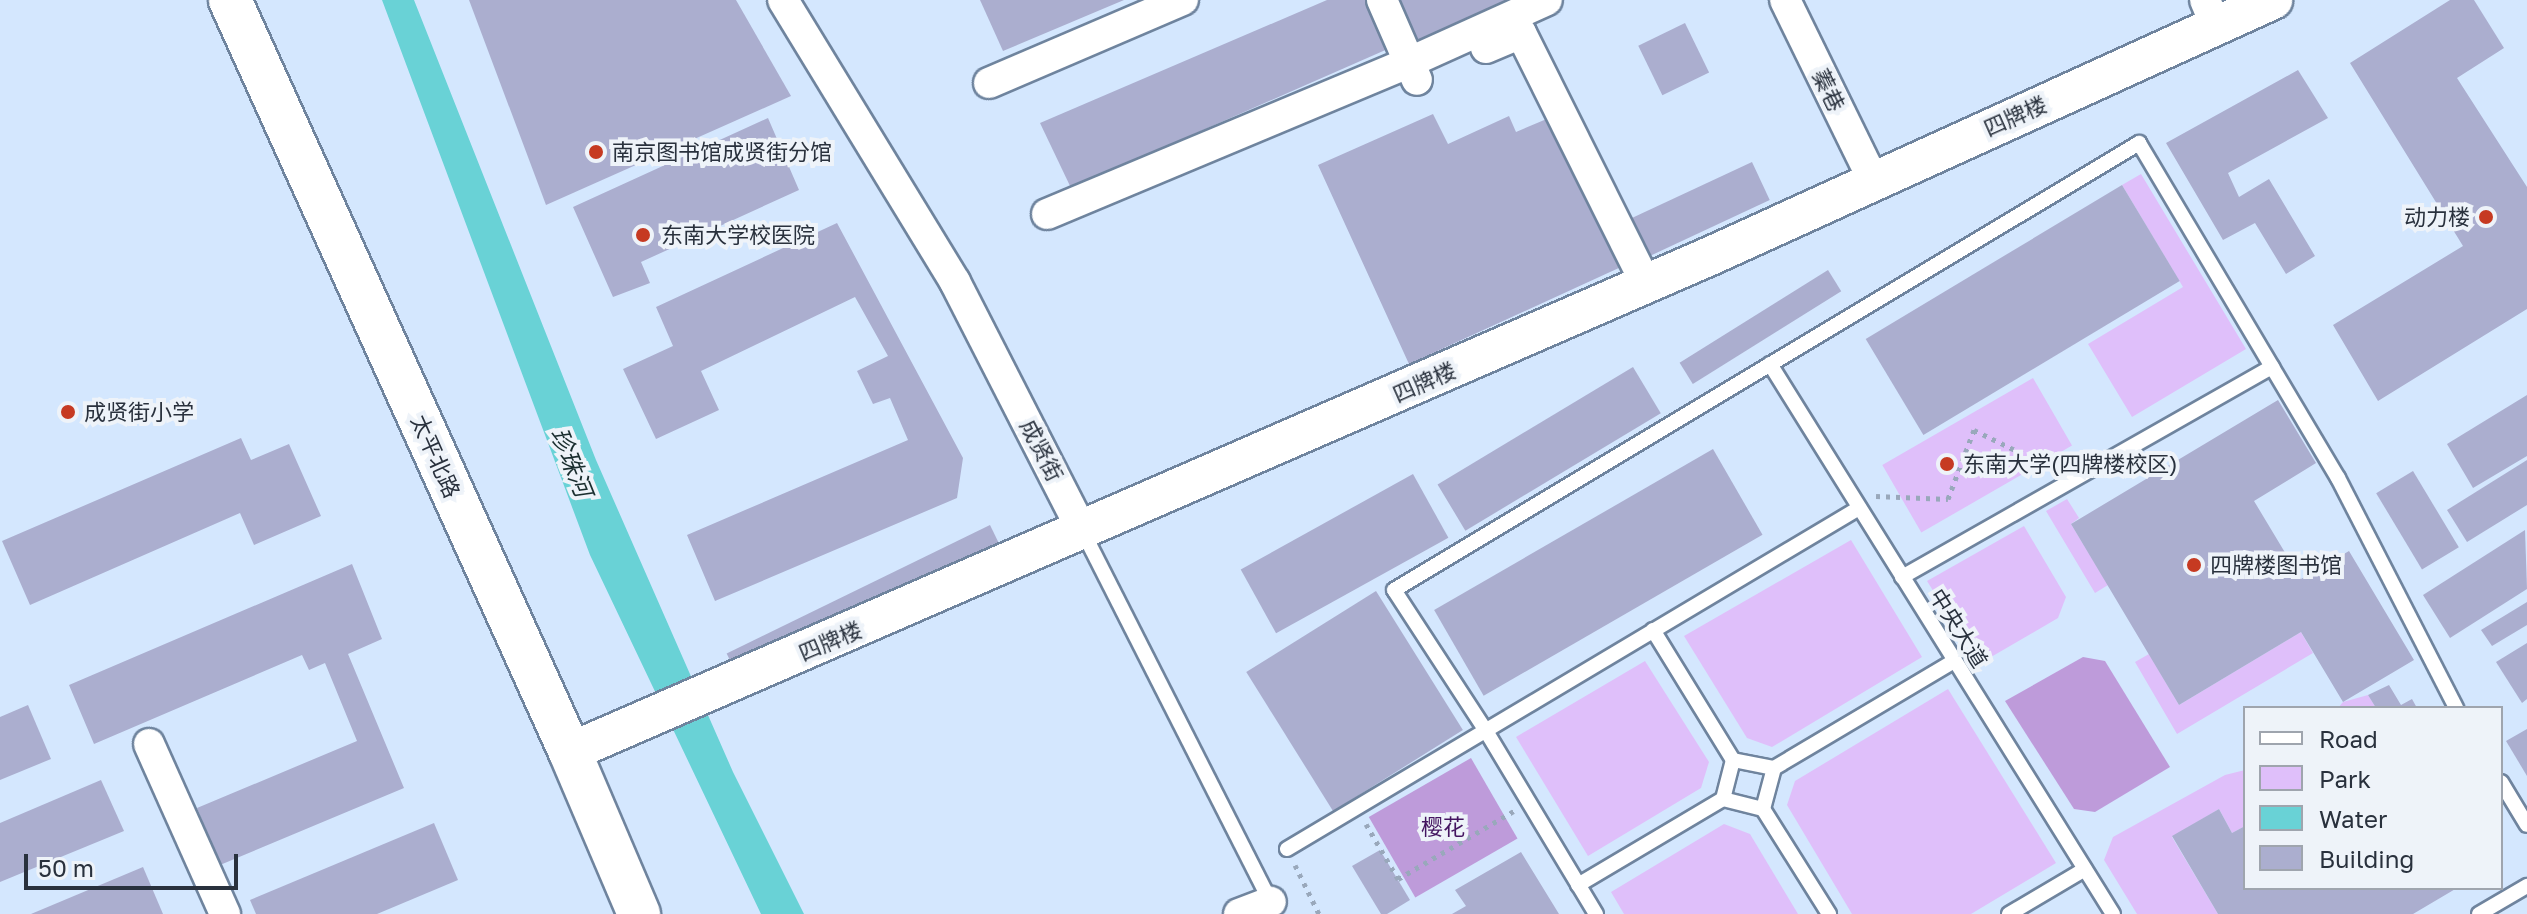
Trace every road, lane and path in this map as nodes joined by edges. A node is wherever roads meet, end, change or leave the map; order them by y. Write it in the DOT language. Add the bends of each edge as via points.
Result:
graph roads {
  1 [pos="230,0"];
  2 [pos="783,0"];
  3 [pos="1183,0"];
  4 [pos="1382,0"];
  5 [pos="1547,0"];
  6 [pos="1785,0"];
  7 [pos="2273,0"];
  8 [pos="2210,13"];
  9 [pos="1410,62"];
  10 [pos="989,83"];
  11 [pos="1873,180"];
  12 [pos="1047,214"];
  13 [pos="1646,284"];
  14 [pos="1770,364"];
  15 [pos="2272,367"];
  16 [pos="2075,479"];
  17 [pos="1854,501"];
  18 [pos="1083,532"];
  19 [pos="1902,577"];
  20 [pos="1653,630"];
  21 [pos="1954,661"];
  22 [pos="2455,706"];
  23 [pos="1484,728"];
  24 [pos="149,744"];
  25 [pos="570,752"];
  26 [pos="1733,760"];
  27 [pos="1774,768"];
  28 [pos="2503,785"];
  29 [pos="1723,799"];
  30 [pos="1529,803"];
  31 [pos="1357,808"];
  32 [pos="1763,809"];
  33 [pos="2527,825"];
  34 [pos="1287,849"];
  35 [pos="2085,869"];
  36 [pos="1578,885"];
  37 [pos="2527,886"];
  38 [pos="1274,908"];
  39 [pos="225,914"];
  40 [pos="639,914"];
  41 [pos="1239,914"];
  42 [pos="1319,914"];
  43 [pos="1596,914"];
  44 [pos="1829,914"];
  45 [pos="2009,914"];
  46 [pos="2113,914"];
  47 [pos="2479,914"];
  1 -- 25 [label="main road, 太平北路"];
  2 -- 18 [label="street, 成贤街" via="955,282"];
  3 -- 10 [label="street"];
  4 -- 9 [label="street"];
  5 -- 9 [label="street"];
  6 -- 11 [label="street, 蓁巷"];
  7 -- 8 [label="street, 四牌楼"];
  8 -- 11 [label="street, 四牌楼"];
  9 -- 12 [label="street"];
  9 -- 13 [label="street" via="1417,80 1521,33"];
  11 -- 13 [label="street, 四牌楼"];
  13 -- 18 [label="street, 四牌楼"];
  14 -- 15 [label="lane" via="2139,143"];
  14 -- 17 [label="lane, 中央大道"];
  14 -- 23 [label="lane" via="1394,590"];
  15 -- 16 [label="lane"];
  15 -- 22 [label="lane" via="2338,478"];
  16 -- 17 [label="path" via="1974,430 1948,499"];
  16 -- 19 [label="lane"];
  17 -- 19 [label="lane, 中央大道"];
  17 -- 20 [label="lane"];
  18 -- 25 [label="street, 四牌楼"];
  18 -- 38 [label="lane, 成贤街"];
  19 -- 21 [label="lane, 中央大道"];
  20 -- 23 [label="lane"];
  20 -- 26 [label="lane"];
  21 -- 27 [label="lane"];
  21 -- 35 [label="lane, 中央大道"];
  23 -- 30 [label="lane"];
  23 -- 31 [label="lane"];
  24 -- 39 [label="street"];
  25 -- 40 [label="main road, 太平北路"];
  26 -- 27 [label="lane"];
  26 -- 29 [label="lane"];
  27 -- 32 [label="lane"];
  28 -- 33 [label="lane"];
  29 -- 32 [label="lane"];
  29 -- 36 [label="lane"];
  30 -- 31 [label="path" via="1398,879"];
  30 -- 36 [label="lane"];
  31 -- 34 [label="lane"];
  32 -- 44 [label="lane"];
  34 -- 42 [label="path"];
  35 -- 45 [label="lane"];
  35 -- 46 [label="lane, 中央大道"];
  36 -- 43 [label="lane"];
  37 -- 47 [label="lane"];
  38 -- 41 [label="street"];
}
